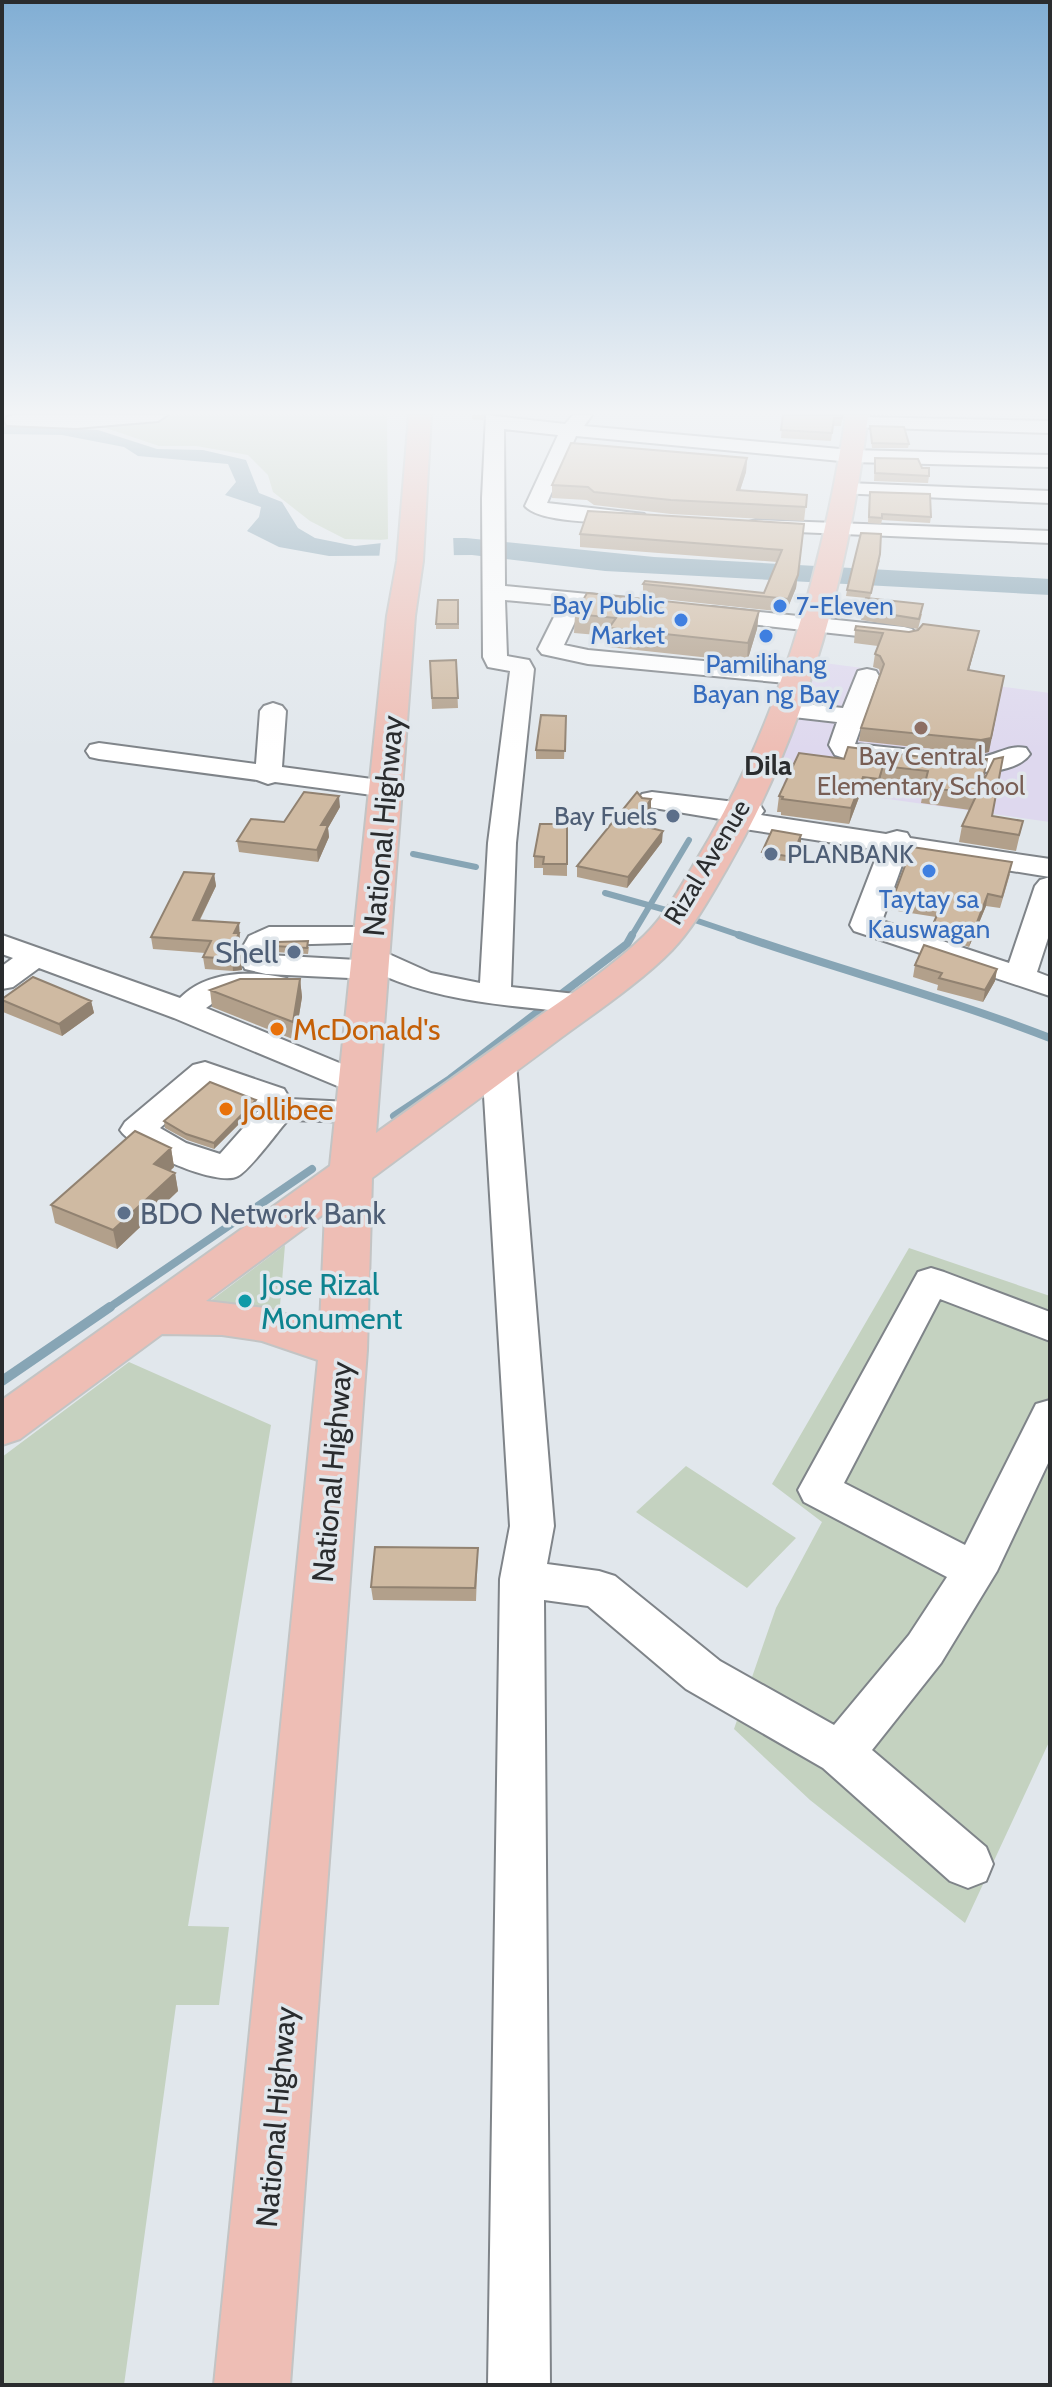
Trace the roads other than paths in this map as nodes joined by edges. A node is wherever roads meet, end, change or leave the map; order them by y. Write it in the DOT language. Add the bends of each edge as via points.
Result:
graph roads {
  1 [pos="412,526"];
  2 [pos="493,526"];
  3 [pos="749,526"];
  4 [pos="830,526"];
  5 [pos="839,526"];
  6 [pos="897,526"];
  7 [pos="1050,537"];
  8 [pos="837,538"];
  9 [pos="495,592"];
  10 [pos="574,600"];
  11 [pos="618,604"];
  12 [pos="649,607"];
  13 [pos="696,613"];
  14 [pos="793,622"];
  15 [pos="907,635"];
  16 [pos="588,657"];
  17 [pos="751,672"];
  18 [pos="867,676"];
  19 [pos="791,693"];
  20 [pos="273,711"];
  21 [pos="852,716"];
  22 [pos="294,729"];
  23 [pos="99,751"];
  24 [pos="1017,754"];
  25 [pos="277,777"];
  26 [pos="387,789"];
  27 [pos="652,800"];
  28 [pos="736,814"];
  29 [pos="902,843"];
  30 [pos="1050,868"];
  31 [pos="1050,886"];
  32 [pos="2,944"];
  33 [pos="35,957"];
  34 [pos="371,963"];
  35 [pos="1020,977"];
  36 [pos="2,980"];
  37 [pos="1050,987"];
  38 [pos="495,995"];
  39 [pos="583,1003"];
  40 [pos="185,1011"];
  41 [pos="499,1063"];
  42 [pos="358,1097"];
  43 [pos="279,1109"];
  44 [pos="351,1169"];
  45 [pos="150,1317"];
  46 [pos="1050,1327"];
  47 [pos="343,1350"];
  48 [pos="1050,1415"];
  49 [pos="2,1426"];
  50 [pos="975,1571"];
  51 [pos="522,1579"];
  52 [pos="840,1753"];
  53 [pos="968,1864"];
  54 [pos="252,2385"];
  55 [pos="519,2385"];
  1 -- 26 [label="main road, National Highway"];
  2 -- 9 [label="street"];
  3 -- 8 [label="street" via="750,544"];
  4 -- 8 [label="street"];
  5 -- 8 [label="main road, Rizal Avenue"];
  6 -- 8 [label="street"];
  7 -- 8 [label="street"];
  8 -- 14 [label="main road, Rizal Avenue"];
  9 -- 10 [label="street"];
  9 -- 38 [label="street" via="497,662 522,669 502,843"];
  10 -- 11 [label="street"];
  10 -- 16 [label="street" via="550,649"];
  11 -- 12 [label="street"];
  11 -- 16 [label="street"];
  13 -- 14 [label="street"];
  14 -- 15 [label="street"];
  14 -- 17 [label="street"];
  14 -- 19 [label="main road, Rizal Avenue"];
  16 -- 17 [label="street"];
  17 -- 19 [label="street"];
  18 -- 21 [label="street"];
  19 -- 21 [label="street"];
  19 -- 28 [label="main road, Rizal Avenue"];
  20 -- 25 [label="street"];
  21 -- 24 [label="street" via="842,745 853,753 967,765 997,764"];
  22 -- 25 [label="street"];
  23 -- 25 [label="street"];
  25 -- 26 [label="street"];
  26 -- 34 [label="main road, National Highway"];
  27 -- 28 [label="street"];
  28 -- 29 [label="street"];
  28 -- 39 [label="main road, Rizal Avenue" via="687,906 658,943"];
  29 -- 30 [label="street"];
  29 -- 35 [label="street" via="865,925"];
  31 -- 35 [label="street"];
  32 -- 33 [label="street"];
  33 -- 36 [label="street"];
  33 -- 40 [label="street"];
  34 -- 38 [label="street" via="422,981"];
  34 -- 40 [label="street" via="226,984 201,993"];
  34 -- 42 [label="main road, National Highway"];
  35 -- 37 [label="street"];
  38 -- 39 [label="street"];
  39 -- 41 [label="main road, Rizal Avenue"];
  40 -- 42 [label="street"];
  41 -- 44 [label="main road, Rizal Avenue"];
  41 -- 51 [label="street" via="532,1526"];
  42 -- 43 [label="street"];
  42 -- 44 [label="main road, National Highway"];
  43 -- 43 [label="street" via="272,1096 205,1072 137,1130 174,1151 227,1168"];
  44 -- 45 [label="main road, Rizal Avenue"];
  44 -- 47 [label="main road, National Highway"];
  45 -- 47 [label="main road" via="236,1320"];
  45 -- 49 [label="main road, Rizal Avenue"];
  46 -- 50 [label="street" via="931,1281 819,1490"];
  47 -- 54 [label="main road, National Highway"];
  48 -- 50 [label="street"];
  50 -- 52 [label="street" via="925,1649"];
  51 -- 52 [label="street" via="599,1589 703,1675"];
  51 -- 55 [label="street"];
  52 -- 53 [label="street"];
}
